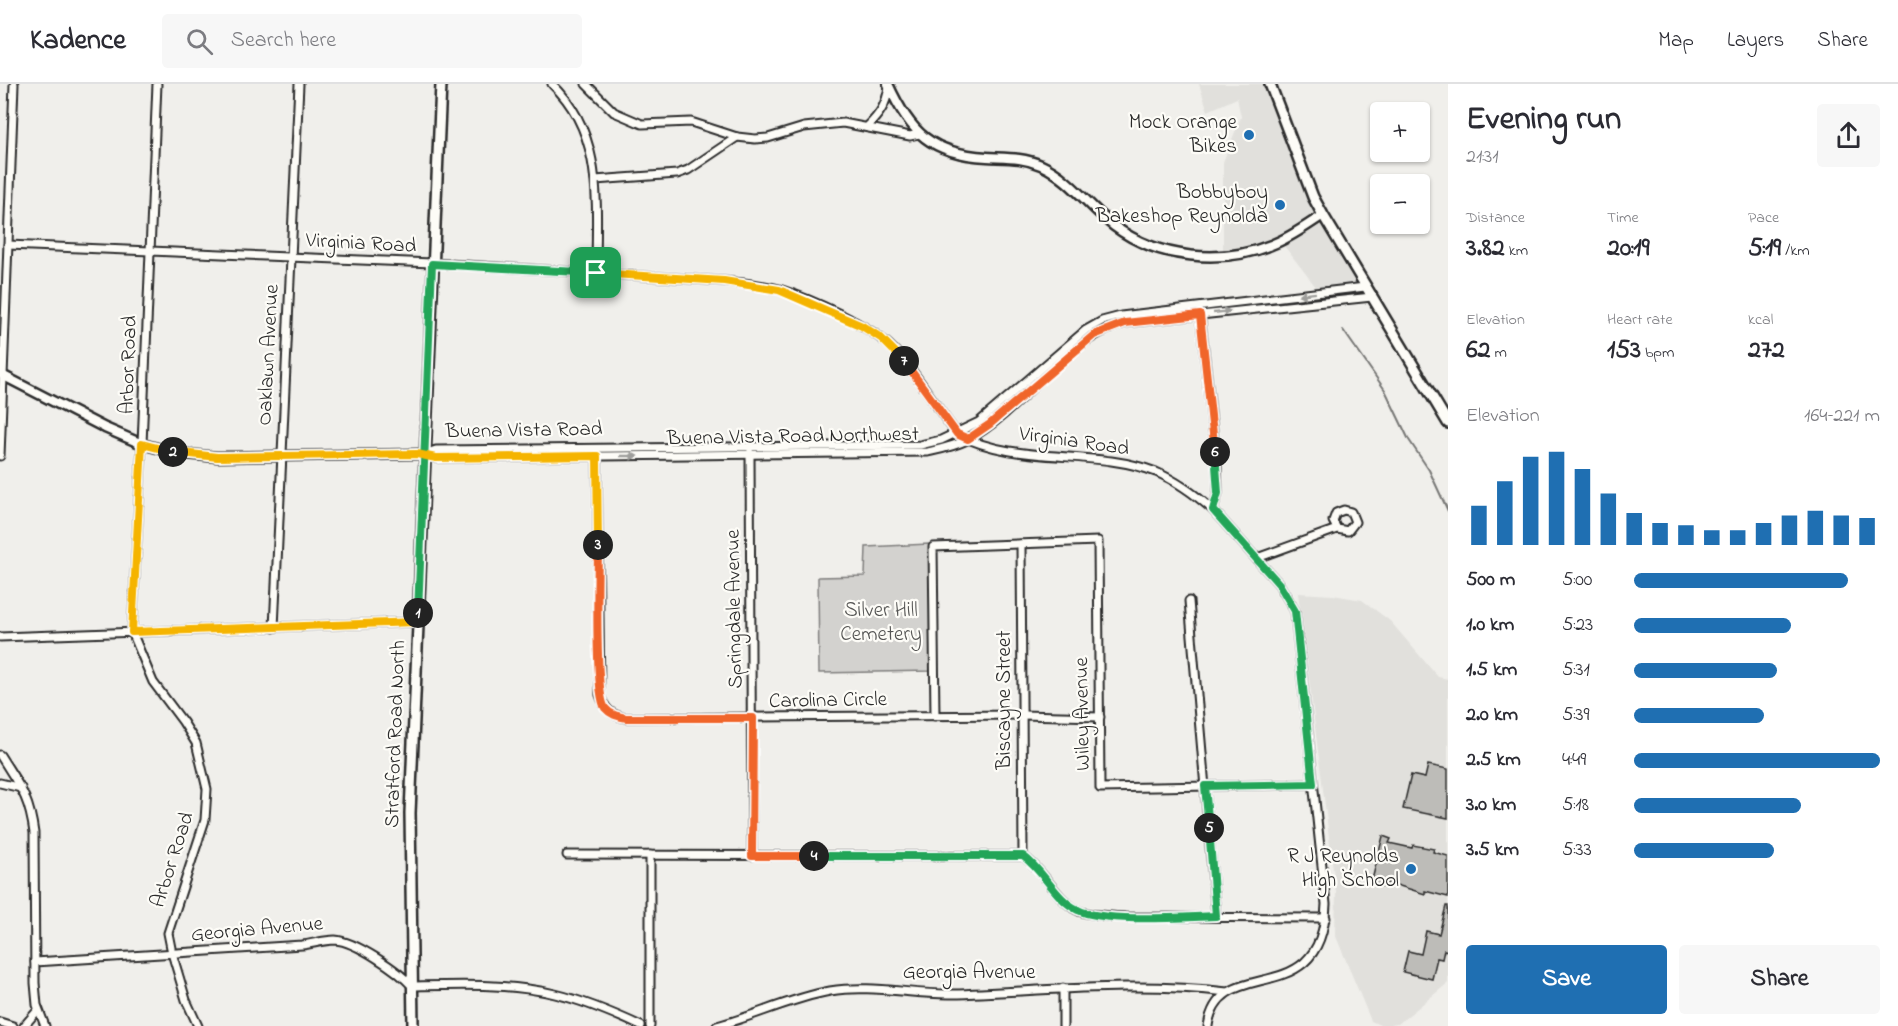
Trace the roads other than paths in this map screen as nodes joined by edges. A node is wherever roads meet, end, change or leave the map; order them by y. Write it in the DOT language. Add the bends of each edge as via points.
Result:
graph roads {
  1 [pos="14,84"];
  2 [pos="157,84"];
  3 [pos="298,84"];
  4 [pos="441,84"];
  5 [pos="552,84"];
  6 [pos="586,84"];
  7 [pos="1270,84"];
  8 [pos="889,85"];
  9 [pos="867,127"];
  10 [pos="919,134"];
  11 [pos="737,137"];
  12 [pos="595,180"];
  13 [pos="1323,215"];
  14 [pos="8,244"];
  15 [pos="149,250"];
  16 [pos="290,257"];
  17 [pos="432,264"];
  18 [pos="596,273"];
  19 [pos="1365,287"];
  20 [pos="1372,297"];
  21 [pos="1200,306"];
  22 [pos="1200,315"];
  23 [pos="2,375"];
  24 [pos="1448,423"];
  25 [pos="957,434"];
  26 [pos="968,439"];
  27 [pos="142,444"];
  28 [pos="750,451"];
  29 [pos="597,452"];
  30 [pos="424,454"];
  31 [pos="280,455"];
  32 [pos="0,456"];
  33 [pos="1213,510"];
  34 [pos="1337,529"];
  35 [pos="1021,544"];
  36 [pos="1257,558"];
  37 [pos="1189,601"];
  38 [pos="417,622"];
  39 [pos="274,628"];
  40 [pos="132,632"];
  41 [pos="0,637"];
  42 [pos="1022,715"];
  43 [pos="934,716"];
  44 [pos="1100,717"];
  45 [pos="753,718"];
  46 [pos="1,759"];
  47 [pos="0,783"];
  48 [pos="1313,784"];
  49 [pos="1205,786"];
  50 [pos="21,788"];
  51 [pos="567,855"];
  52 [pos="650,855"];
  53 [pos="752,856"];
  54 [pos="1023,856"];
  55 [pos="1216,916"];
  56 [pos="1326,918"];
  57 [pos="172,953"];
  58 [pos="35,962"];
  59 [pos="412,986"];
  60 [pos="1063,988"];
  61 [pos="1228,992"];
  62 [pos="38,1010"];
  63 [pos="0,1022"];
  64 [pos="13,1026"];
  65 [pos="24,1026"];
  66 [pos="45,1026"];
  67 [pos="198,1026"];
  68 [pos="413,1026"];
  69 [pos="641,1026"];
  70 [pos="650,1026"];
  71 [pos="717,1026"];
  72 [pos="1064,1026"];
  73 [pos="1208,1026"];
  1 -- 14 [label="street"];
  2 -- 15 [label="street, Arbor Road"];
  3 -- 16 [label="street, Oaklawn Avenue"];
  4 -- 17 [label="main road, Stratford Road North"];
  5 -- 12 [label="street" via="570,105 587,137"];
  6 -- 11 [label="street" via="614,112 642,124 691,122"];
  7 -- 13 [label="main road"];
  8 -- 9 [label="street" via="880,115"];
  8 -- 10 [label="street" via="906,119"];
  9 -- 10 [label="street" via="910,136"];
  9 -- 11 [label="street" via="822,123 768,138"];
  10 -- 13 [label="street" via="954,153 1010,157 1041,165 1057,174 1116,227 1175,253 1209,257 1259,250"];
  11 -- 12 [label="street" via="677,174"];
  12 -- 18 [label="street"];
  13 -- 19 [label="main road"];
  14 -- 15 [label="street, Virginia Road"];
  14 -- 23 [label="street"];
  15 -- 16 [label="street, Virginia Road"];
  15 -- 27 [label="street, Arbor Road"];
  16 -- 17 [label="street, Virginia Road"];
  16 -- 31 [label="street, Oaklawn Avenue"];
  17 -- 18 [label="street, Virginia Road"];
  17 -- 30 [label="main road, Stratford Road North"];
  18 -- 25 [label="street, Virginia Road" via="747,284 797,297 881,338 906,363"];
  19 -- 20 [label="main road"];
  19 -- 21 [label="street, one-way"];
  22 -- 20 [label="street, Buena Vista Road Northwest, one-way"];
  20 -- 24 [label="main road"];
  21 -- 22 [label="street"];
  21 -- 25 [label="street" via="1102,321 1086,330 979,422"];
  22 -- 26 [label="street, Buena Vista Road Northwest" via="1125,323 1094,335"];
  22 -- 33 [label="street" via="1217,467 1218,493"];
  23 -- 27 [label="street, Buena Vista Road"];
  23 -- 32 [label="street"];
  25 -- 26 [label="street, Virginia Road"];
  25 -- 28 [label="street, Buena Vista Road" via="920,445"];
  26 -- 28 [label="street, Buena Vista Road Northwest" via="943,449 917,453"];
  26 -- 33 [label="street, Virginia Road" via="1000,449 1146,469 1182,486"];
  27 -- 31 [label="street, Buena Vista Road" via="196,456"];
  27 -- 40 [label="street, Arbor Road"];
  28 -- 29 [label="street, Buena Vista Road"];
  28 -- 45 [label="street, Springdale Avenue"];
  29 -- 30 [label="street, Buena Vista Road" via="436,450"];
  29 -- 45 [label="street, Carolina Circle" via="599,666 604,707 613,715 626,718"];
  30 -- 31 [label="street, Buena Vista Road"];
  30 -- 38 [label="main road, Stratford Road North"];
  31 -- 39 [label="street, Oaklawn Avenue"];
  33 -- 36 [label="street, Virginia Road"];
  34 -- 36 [label="street"];
  35 -- 42 [label="street, Biscayne Street"];
  35 -- 43 [label="street" via="933,547"];
  35 -- 44 [label="street, Wiley Avenue" via="1098,541"];
  36 -- 48 [label="street, Virginia Road" via="1295,611"];
  37 -- 49 [label="street"];
  38 -- 39 [label="street"];
  38 -- 59 [label="main road, Stratford Road North" via="410,813"];
  39 -- 40 [label="street"];
  40 -- 41 [label="street"];
  40 -- 57 [label="street, Arbor Road" via="153,681 196,743 207,789 206,820 169,927"];
  42 -- 43 [label="street, Carolina Circle"];
  42 -- 44 [label="street, Carolina Circle"];
  42 -- 54 [label="street, Biscayne Street"];
  43 -- 45 [label="street, Carolina Circle"];
  44 -- 49 [label="street, Wiley Avenue" via="1101,788"];
  45 -- 53 [label="street, Springdale Avenue"];
  46 -- 50 [label="street"];
  47 -- 50 [label="street"];
  48 -- 49 [label="street, Wiley Avenue"];
  48 -- 56 [label="street, Virginia Road"];
  49 -- 55 [label="street"];
  50 -- 58 [label="street" via="31,811 34,833"];
  51 -- 52 [label="street"];
  52 -- 53 [label="street"];
  52 -- 70 [label="street"];
  53 -- 54 [label="street"];
  54 -- 55 [label="street" via="1079,911 1125,917"];
  55 -- 56 [label="street"];
  56 -- 61 [label="street, Virginia Road" via="1319,944 1303,964 1285,974"];
  57 -- 58 [label="street, Georgia Avenue"];
  57 -- 59 [label="street, Georgia Avenue" via="341,941 404,976"];
  57 -- 67 [label="street, Arbor Road"];
  58 -- 62 [label="street"];
  59 -- 68 [label="main road, Stratford Road North"];
  59 -- 69 [label="street" via="478,985 543,992 585,1003"];
  60 -- 61 [label="street, Georgia Avenue"];
  60 -- 71 [label="street, Georgia Avenue" via="951,994 864,988 831,991"];
  60 -- 72 [label="street"];
  61 -- 73 [label="street" via="1219,998"];
  62 -- 65 [label="street"];
  62 -- 66 [label="street"];
  63 -- 64 [label="street"];
}
